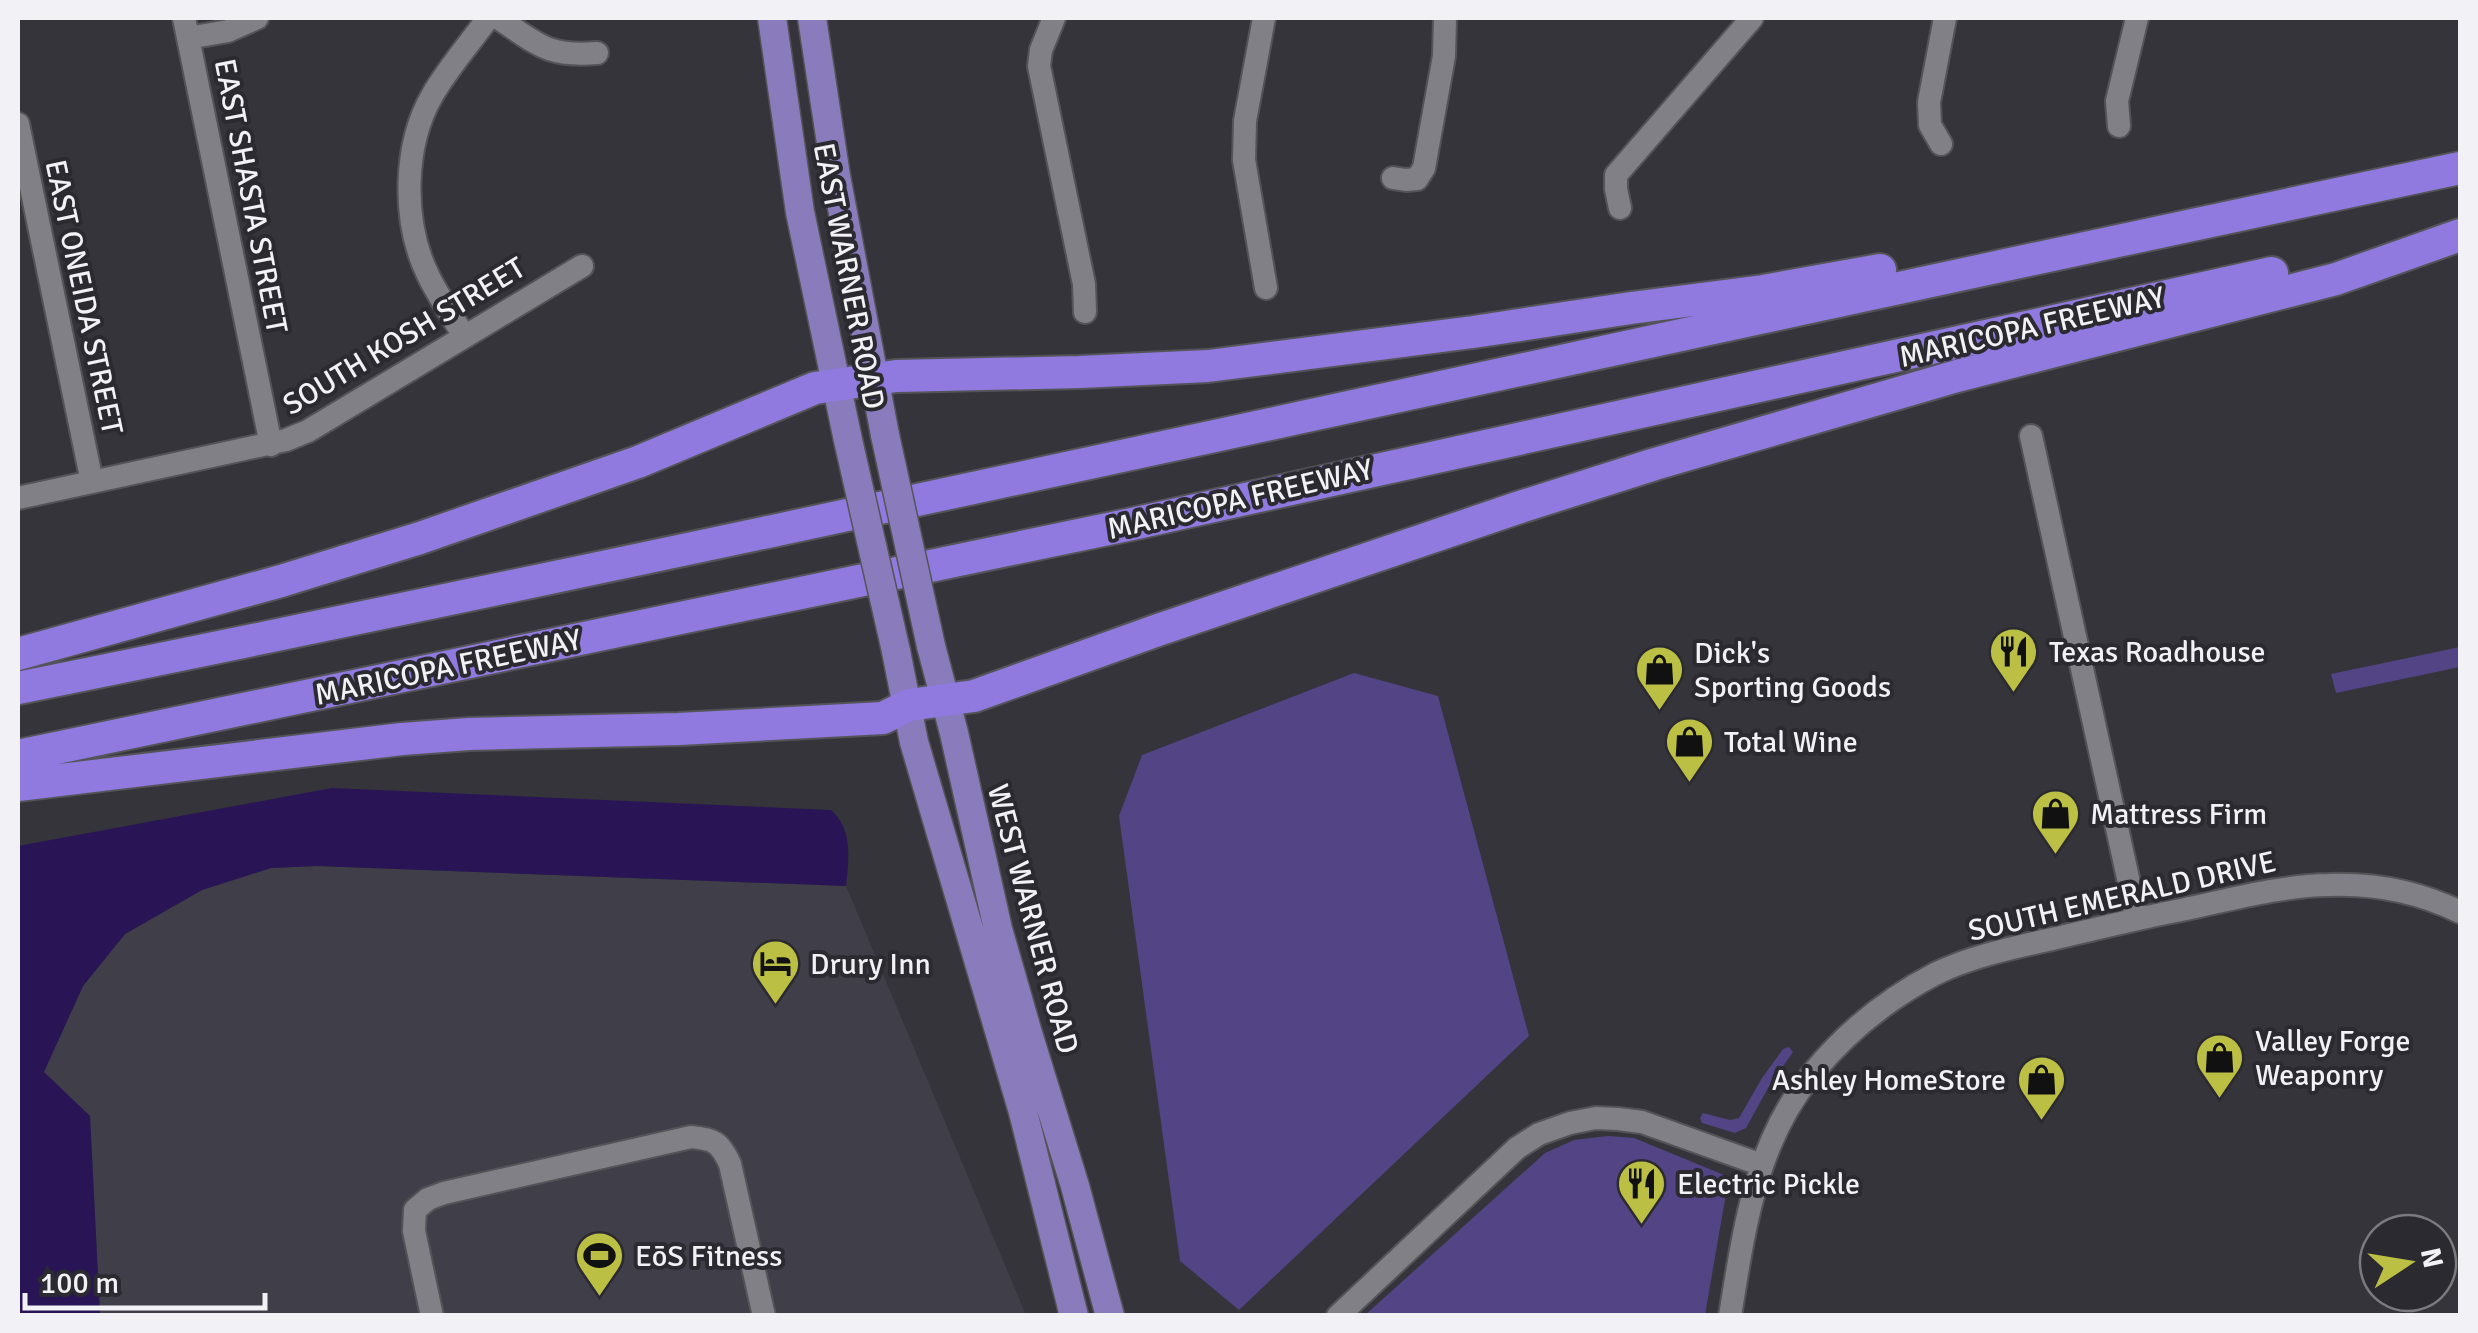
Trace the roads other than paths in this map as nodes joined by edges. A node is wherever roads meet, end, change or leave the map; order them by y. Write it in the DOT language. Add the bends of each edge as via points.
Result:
graph roads {
  1 [pos="258,18"];
  2 [pos="488,18"];
  3 [pos="498,18"];
  4 [pos="772,18"];
  5 [pos="812,18"];
  6 [pos="1054,18"];
  7 [pos="1264,18"];
  8 [pos="1445,18"];
  9 [pos="1752,18"];
  10 [pos="1946,18"];
  11 [pos="2136,18"];
  12 [pos="186,28"];
  13 [pos="597,53"];
  14 [pos="18,124"];
  15 [pos="2119,126"];
  16 [pos="1941,144"];
  17 [pos="2460,168"];
  18 [pos="1392,178"];
  19 [pos="2286,205"];
  20 [pos="1620,208"];
  21 [pos="2460,233"];
  22 [pos="582,266"];
  23 [pos="1266,288"];
  24 [pos="1086,312"];
  25 [pos="464,336"];
  26 [pos="874,378"];
  27 [pos="836,384"];
  28 [pos="2031,436"];
  29 [pos="270,445"];
  30 [pos="92,482"];
  31 [pos="18,498"];
  32 [pos="907,535"];
  33 [pos="872,546"];
  34 [pos="18,654"];
  35 [pos="18,688"];
  36 [pos="943,698"];
  37 [pos="909,706"];
  38 [pos="18,756"];
  39 [pos="18,785"];
  40 [pos="2450,907"];
  41 [pos="2137,919"];
  42 [pos="1762,1165"];
  43 [pos="1038,1169"];
  44 [pos="432,1316"];
  45 [pos="764,1316"];
  46 [pos="1074,1316"];
  47 [pos="1092,1316"];
  48 [pos="1110,1316"];
  49 [pos="1338,1316"];
  50 [pos="1730,1316"];
  1 -- 12 [label="street" via="228,31"];
  2 -- 25 [label="street" via="432,96 416,138 409,186 427,274"];
  3 -- 13 [label="street" via="548,50"];
  4 -- 27 [label="main road, EAST WARNER ROAD" via="800,212"];
  5 -- 26 [label="main road, EAST WARNER ROAD"];
  6 -- 24 [label="street" via="1039,66"];
  7 -- 23 [label="street" via="1244,160"];
  8 -- 18 [label="street" via="1424,168 1418,179"];
  9 -- 20 [label="street" via="1616,175"];
  10 -- 16 [label="street" via="1929,102 1930,124"];
  11 -- 15 [label="street" via="2117,101"];
  12 -- 29 [label="street, EAST SHASTA STREET"];
  14 -- 30 [label="street, EAST ONEIDA STREET"];
  17 -- 19 [label="highway"];
  19 -- 26 [label="highway" via="2234,198 1762,291 1208,366"];
  19 -- 35 [label="highway"];
  21 -- 36 [label="highway" via="2336,279 1958,376 1655,464 974,696"];
  21 -- 38 [label="highway, MARICOPA FREEWAY" via="1113,528"];
  22 -- 25 [label="street, SOUTH KOSH STREET"];
  25 -- 29 [label="street, SOUTH KOSH STREET" via="308,431"];
  26 -- 27 [label="highway"];
  26 -- 32 [label="main road, EAST WARNER ROAD, bridge"];
  27 -- 33 [label="main road, EAST WARNER ROAD, bridge"];
  27 -- 34 [label="highway" via="420,538"];
  28 -- 41 [label="street"];
  29 -- 30 [label="street, SOUTH KOSH STREET"];
  30 -- 31 [label="street, SOUTH KOSH STREET"];
  32 -- 36 [label="main road, WEST WARNER ROAD, bridge"];
  33 -- 37 [label="main road, WEST WARNER ROAD, bridge"];
  36 -- 37 [label="highway"];
  36 -- 48 [label="main road, WEST WARNER ROAD" via="998,929"];
  37 -- 39 [label="highway" via="883,718 402,739"];
  37 -- 43 [label="main road, WEST WARNER ROAD"];
  40 -- 41 [label="street, SOUTH EMERALD DRIVE" via="2385,887 2326,884"];
  41 -- 42 [label="street, SOUTH EMERALD DRIVE" via="1977,957 1876,1010 1809,1078"];
  42 -- 49 [label="street" via="1642,1122 1596,1118 1539,1134"];
  42 -- 50 [label="street, SOUTH EMERALD DRIVE" via="1745,1221"];
  43 -- 46 [label="main road, WEST WARNER ROAD"];
  43 -- 47 [label="main road" via="1054,1177"];
  44 -- 45 [label="street" via="414,1231 416,1210 428,1199 690,1137 718,1144 730,1164"];
}
